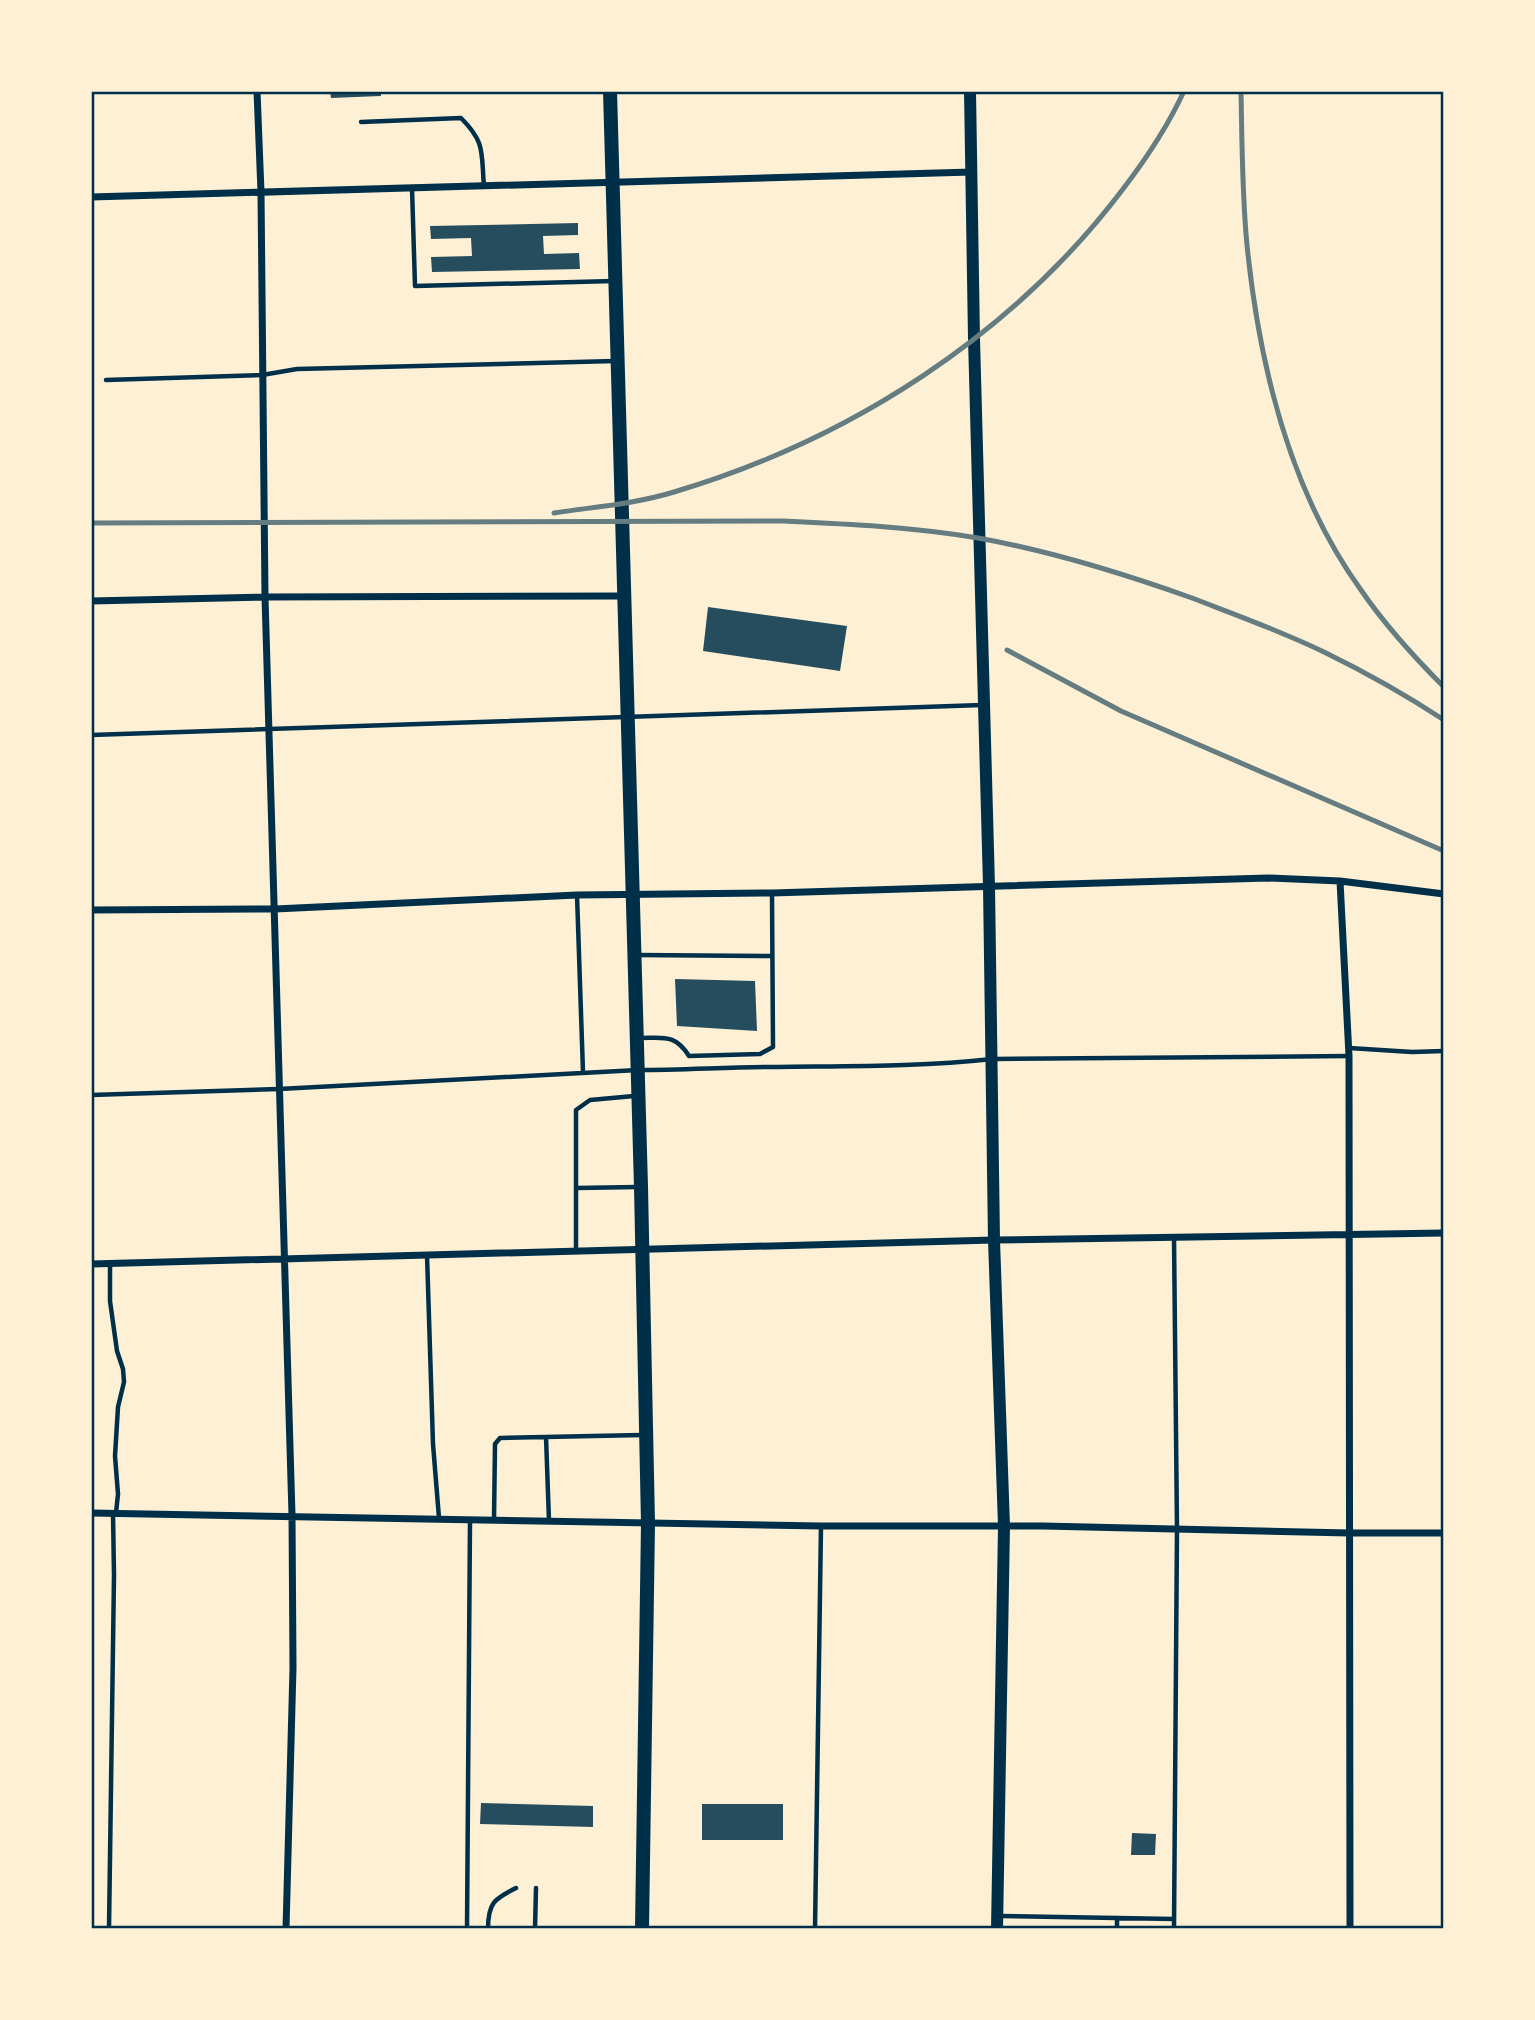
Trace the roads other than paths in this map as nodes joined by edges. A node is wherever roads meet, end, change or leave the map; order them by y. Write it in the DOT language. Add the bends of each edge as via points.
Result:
graph roads {
  1 [pos="257,91"];
  2 [pos="610,91"];
  3 [pos="970,91"];
  4 [pos="361,122"];
  5 [pos="972,172"];
  6 [pos="612,182"];
  7 [pos="484,186"];
  8 [pos="412,188"];
  9 [pos="261,192"];
  10 [pos="91,197"];
  11 [pos="615,281"];
  12 [pos="617,360"];
  13 [pos="262,375"];
  14 [pos="106,380"];
  15 [pos="624,596"];
  16 [pos="265,597"];
  17 [pos="91,601"];
  18 [pos="984,705"];
  19 [pos="628,718"];
  20 [pos="270,728"];
  21 [pos="91,735"];
  22 [pos="1340,881"];
  23 [pos="989,886"];
  24 [pos="772,893"];
  25 [pos="633,894"];
  26 [pos="1444,894"];
  27 [pos="577,895"];
  28 [pos="275,909"];
  29 [pos="91,910"];
  30 [pos="635,955"];
  31 [pos="772,956"];
  32 [pos="637,1038"];
  33 [pos="1444,1051"];
  34 [pos="1349,1052"];
  35 [pos="992,1059"];
  36 [pos="638,1070"];
  37 [pos="583,1072"];
  38 [pos="279,1089"];
  39 [pos="91,1094"];
  40 [pos="639,1096"];
  41 [pos="641,1186"];
  42 [pos="576,1188"];
  43 [pos="1444,1233"];
  44 [pos="1349,1235"];
  45 [pos="1174,1237"];
  46 [pos="994,1240"];
  47 [pos="643,1250"];
  48 [pos="576,1252"];
  49 [pos="427,1255"];
  50 [pos="283,1259"];
  51 [pos="91,1264"];
  52 [pos="110,1264"];
  53 [pos="646,1435"];
  54 [pos="546,1437"];
  55 [pos="91,1513"];
  56 [pos="114,1513"];
  57 [pos="292,1515"];
  58 [pos="439,1518"];
  59 [pos="470,1519"];
  60 [pos="494,1520"];
  61 [pos="549,1521"];
  62 [pos="648,1523"];
  63 [pos="821,1526"];
  64 [pos="1004,1526"];
  65 [pos="1177,1530"];
  66 [pos="1349,1533"];
  67 [pos="1444,1533"];
  68 [pos="516,1888"];
  69 [pos="536,1888"];
  70 [pos="1117,1918"];
  71 [pos="1174,1919"];
  72 [pos="997,1922"];
  73 [pos="109,1929"];
  74 [pos="286,1929"];
  75 [pos="467,1929"];
  76 [pos="488,1929"];
  77 [pos="535,1929"];
  78 [pos="642,1929"];
  79 [pos="815,1929"];
  80 [pos="1050,1929"];
  81 [pos="1100,1929"];
  82 [pos="1117,1929"];
  83 [pos="1174,1929"];
  84 [pos="1350,1929"];
  1 -- 9 [label="street"];
  2 -- 6 [label="main road"];
  3 -- 5 [label="street"];
  4 -- 7 [label="lane" via="461,118 480,142"];
  5 -- 6 [label="street"];
  5 -- 18 [label="street"];
  6 -- 7 [label="street"];
  6 -- 11 [label="main road"];
  7 -- 8 [label="street"];
  8 -- 9 [label="street"];
  8 -- 11 [label="lane" via="415,286"];
  9 -- 10 [label="street"];
  9 -- 13 [label="street"];
  11 -- 12 [label="main road"];
  12 -- 13 [label="lane" via="297,369"];
  12 -- 15 [label="main road"];
  13 -- 14 [label="lane"];
  13 -- 16 [label="street"];
  15 -- 16 [label="street"];
  15 -- 19 [label="main road"];
  16 -- 17 [label="street"];
  16 -- 20 [label="street"];
  18 -- 19 [label="lane"];
  18 -- 23 [label="street"];
  19 -- 20 [label="lane"];
  19 -- 25 [label="main road"];
  20 -- 21 [label="lane"];
  20 -- 28 [label="street"];
  22 -- 23 [label="street" via="1268,878"];
  22 -- 26 [label="street"];
  22 -- 34 [label="street"];
  23 -- 24 [label="street"];
  23 -- 35 [label="street"];
  24 -- 25 [label="street"];
  24 -- 31 [label="lane"];
  25 -- 27 [label="street"];
  25 -- 30 [label="main road"];
  27 -- 28 [label="street"];
  27 -- 37 [label="lane"];
  28 -- 29 [label="street"];
  28 -- 38 [label="street"];
  30 -- 31 [label="lane"];
  30 -- 32 [label="main road"];
  31 -- 32 [label="lane" via="774,1047 760,1054 689,1056 668,1037"];
  32 -- 36 [label="main road"];
  33 -- 34 [label="lane"];
  34 -- 35 [label="lane"];
  34 -- 44 [label="street"];
  35 -- 36 [label="lane" via="950,1064"];
  35 -- 46 [label="street"];
  36 -- 37 [label="lane"];
  36 -- 40 [label="main road"];
  37 -- 38 [label="lane"];
  38 -- 39 [label="lane"];
  38 -- 50 [label="street"];
  40 -- 41 [label="main road"];
  40 -- 42 [label="lane" via="590,1100 576,1110"];
  41 -- 42 [label="lane"];
  41 -- 47 [label="main road"];
  42 -- 48 [label="lane"];
  43 -- 44 [label="street"];
  44 -- 45 [label="street"];
  44 -- 66 [label="street"];
  45 -- 46 [label="street"];
  45 -- 65 [label="lane"];
  46 -- 47 [label="street"];
  46 -- 64 [label="street"];
  47 -- 48 [label="street"];
  47 -- 53 [label="main road"];
  48 -- 49 [label="street"];
  49 -- 50 [label="street"];
  49 -- 58 [label="lane"];
  50 -- 52 [label="street"];
  50 -- 57 [label="street"];
  51 -- 52 [label="street"];
  52 -- 56 [label="lane" via="110,1301 124,1382 118,1407"];
  53 -- 54 [label="lane"];
  53 -- 62 [label="main road"];
  54 -- 60 [label="lane" via="500,1438 495,1444"];
  54 -- 61 [label="lane"];
  55 -- 56 [label="street"];
  56 -- 57 [label="street"];
  56 -- 73 [label="lane"];
  57 -- 58 [label="street"];
  57 -- 74 [label="street"];
  58 -- 59 [label="street"];
  59 -- 60 [label="street"];
  59 -- 75 [label="lane"];
  60 -- 61 [label="street"];
  61 -- 62 [label="street"];
  62 -- 63 [label="street"];
  62 -- 78 [label="main road"];
  63 -- 64 [label="street"];
  63 -- 79 [label="lane"];
  64 -- 65 [label="street"];
  64 -- 72 [label="street"];
  65 -- 66 [label="street"];
  65 -- 71 [label="lane"];
  66 -- 67 [label="street"];
  66 -- 84 [label="street"];
  68 -- 76 [label="lane" via="496,1898 488,1914"];
  69 -- 77 [label="lane"];
  70 -- 71 [label="lane"];
  70 -- 72 [label="lane"];
  70 -- 82 [label="lane"];
  71 -- 83 [label="lane"];
  80 -- 81 [label="lane"];
}
